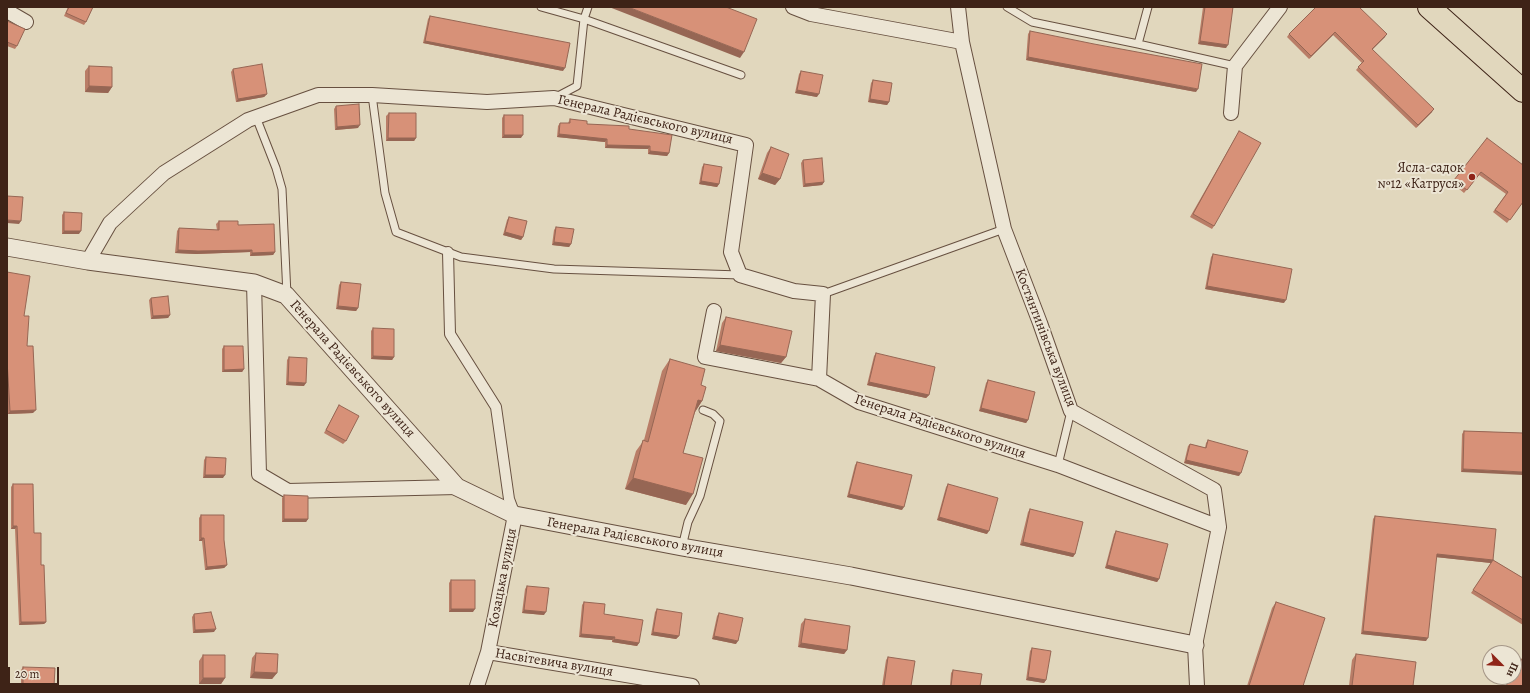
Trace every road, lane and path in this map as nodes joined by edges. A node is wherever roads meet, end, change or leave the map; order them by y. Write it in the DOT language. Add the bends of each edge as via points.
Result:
graph roads {
  1 [pos="541,7"];
  2 [pos="588,7"];
  3 [pos="793,7"];
  4 [pos="958,7"];
  5 [pos="1008,7"];
  6 [pos="1148,7"];
  7 [pos="1280,7"];
  8 [pos="1429,7"];
  9 [pos="7,11"];
  10 [pos="584,19"];
  11 [pos="26,22"];
  12 [pos="962,42"];
  13 [pos="1138,44"];
  14 [pos="1235,66"];
  15 [pos="742,75"];
  16 [pos="1523,91"];
  17 [pos="372,95"];
  18 [pos="554,98"];
  19 [pos="1232,113"];
  20 [pos="256,117"];
  21 [pos="1004,229"];
  22 [pos="7,247"];
  23 [pos="448,252"];
  24 [pos="88,261"];
  25 [pos="740,275"];
  26 [pos="254,283"];
  27 [pos="823,294"];
  28 [pos="287,297"];
  29 [pos="714,311"];
  30 [pos="819,379"];
  31 [pos="703,410"];
  32 [pos="1071,411"];
  33 [pos="1058,466"];
  34 [pos="457,487"];
  35 [pos="515,516"];
  36 [pos="1219,527"];
  37 [pos="682,547"];
  38 [pos="1195,645"];
  39 [pos="488,652"];
  40 [pos="477,686"];
  41 [pos="692,686"];
  42 [pos="1198,686"];
  1 -- 10 [label="lane"];
  2 -- 10 [label="lane"];
  3 -- 12 [label="street" via="811,14"];
  4 -- 12 [label="street, Костянтинівська вулиця"];
  5 -- 13 [label="lane" via="1032,22"];
  6 -- 13 [label="lane"];
  7 -- 14 [label="street"];
  8 -- 16 [label="main road"];
  9 -- 11 [label="street"];
  10 -- 15 [label="lane"];
  10 -- 18 [label="lane" via="578,86"];
  12 -- 21 [label="street, Костянтинівська вулиця"];
  13 -- 14 [label="lane"];
  14 -- 19 [label="street"];
  17 -- 18 [label="street, Генерала Радієвського вулиця" via="488,102"];
  17 -- 20 [label="street, Генерала Радієвського вулиця" via="318,95"];
  17 -- 23 [label="lane" via="385,193 396,232"];
  18 -- 25 [label="street, Генерала Радієвського вулиця" via="746,145 731,252"];
  20 -- 24 [label="street, Генерала Радієвського вулиця" via="164,174 110,223"];
  20 -- 28 [label="lane" via="282,189"];
  21 -- 27 [label="lane"];
  21 -- 32 [label="street, Костянтинівська вулиця"];
  22 -- 24 [label="street"];
  23 -- 25 [label="lane" via="461,257 554,269"];
  23 -- 35 [label="street" via="450,334 496,407 509,498"];
  24 -- 26 [label="street, Генерала Радієвського вулиця"];
  25 -- 27 [label="street" via="794,291"];
  26 -- 28 [label="street, Генерала Радієвського вулиця"];
  26 -- 34 [label="street, Генерала Радієвського вулиця" via="259,474 288,491"];
  27 -- 30 [label="street"];
  28 -- 34 [label="street, Генерала Радієвського вулиця"];
  29 -- 30 [label="street, Генерала Радієвського вулиця" via="705,357"];
  30 -- 33 [label="street, Генерала Радієвського вулиця" via="859,402"];
  31 -- 37 [label="lane" via="713,414 720,421 700,496 688,522"];
  32 -- 33 [label="lane"];
  32 -- 36 [label="street, Костянтинівська вулиця" via="1214,490"];
  33 -- 36 [label="street, Генерала Радієвського вулиця"];
  34 -- 35 [label="street, Генерала Радієвського вулиця"];
  35 -- 37 [label="street, Генерала Радієвського вулиця"];
  35 -- 39 [label="street, Козацька вулиця"];
  36 -- 38 [label="street, Костянтинівська вулиця"];
  37 -- 38 [label="street, Генерала Радієвського вулиця" via="851,576"];
  38 -- 42 [label="street, Костянтинівська вулиця"];
  39 -- 40 [label="street, Козацька вулиця"];
  39 -- 41 [label="street, Насвітевича вулиця"];
}
